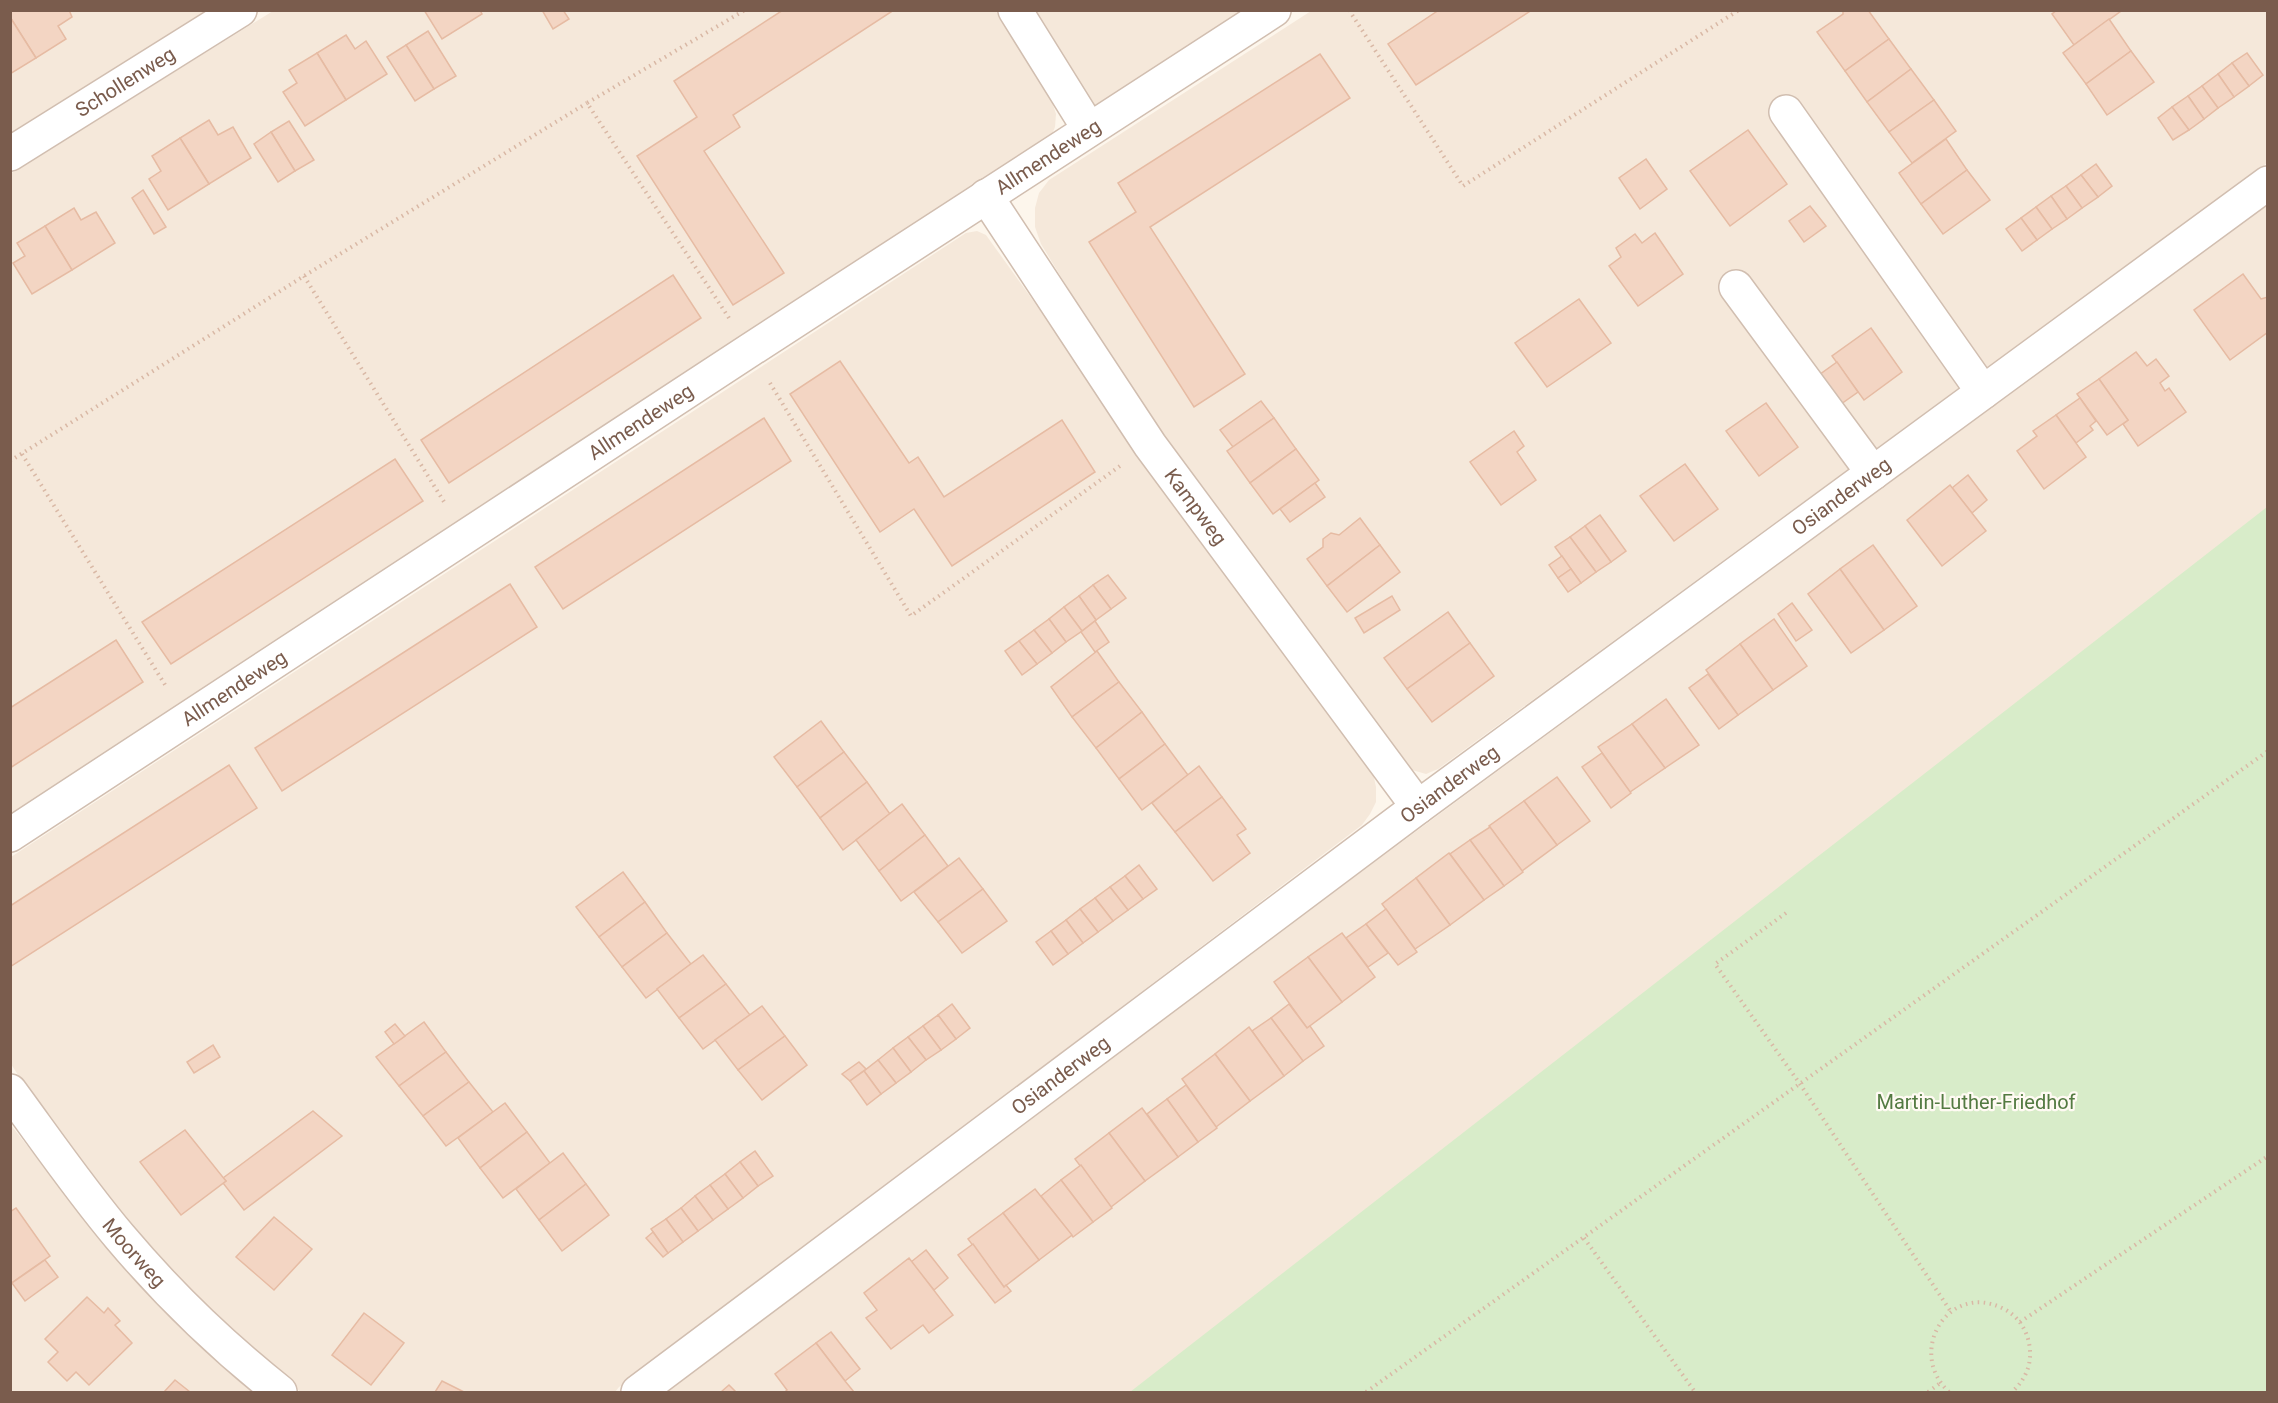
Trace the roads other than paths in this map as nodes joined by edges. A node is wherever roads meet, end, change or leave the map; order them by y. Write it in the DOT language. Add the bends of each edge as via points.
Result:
graph roads {
  1 [pos="240,10"];
  2 [pos="1015,10"];
  3 [pos="1274,10"];
  4 [pos="1786,112"];
  5 [pos="1089,129"];
  6 [pos="10,154"];
  7 [pos="2268,183"];
  8 [pos="986,196"];
  9 [pos="1736,287"];
  10 [pos="1983,392"];
  11 [pos="1873,473"];
  12 [pos="1418,807"];
  13 [pos="10,835"];
  14 [pos="10,1091"];
  15 [pos="280,1392"];
  16 [pos="638,1392"];
  1 -- 6 [label="street, Schollenweg"];
  2 -- 5 [label="street"];
  3 -- 5 [label="street, Allmendeweg"];
  4 -- 10 [label="street"];
  5 -- 8 [label="street, Allmendeweg"];
  7 -- 10 [label="street, Osianderweg"];
  8 -- 12 [label="street, Kampweg" via="1150,445"];
  8 -- 13 [label="street, Allmendeweg"];
  9 -- 11 [label="street"];
  10 -- 11 [label="street, Osianderweg"];
  11 -- 12 [label="street, Osianderweg"];
  12 -- 16 [label="street, Osianderweg"];
  14 -- 15 [label="street, Moorweg" via="120,1237 191,1315"];
}
